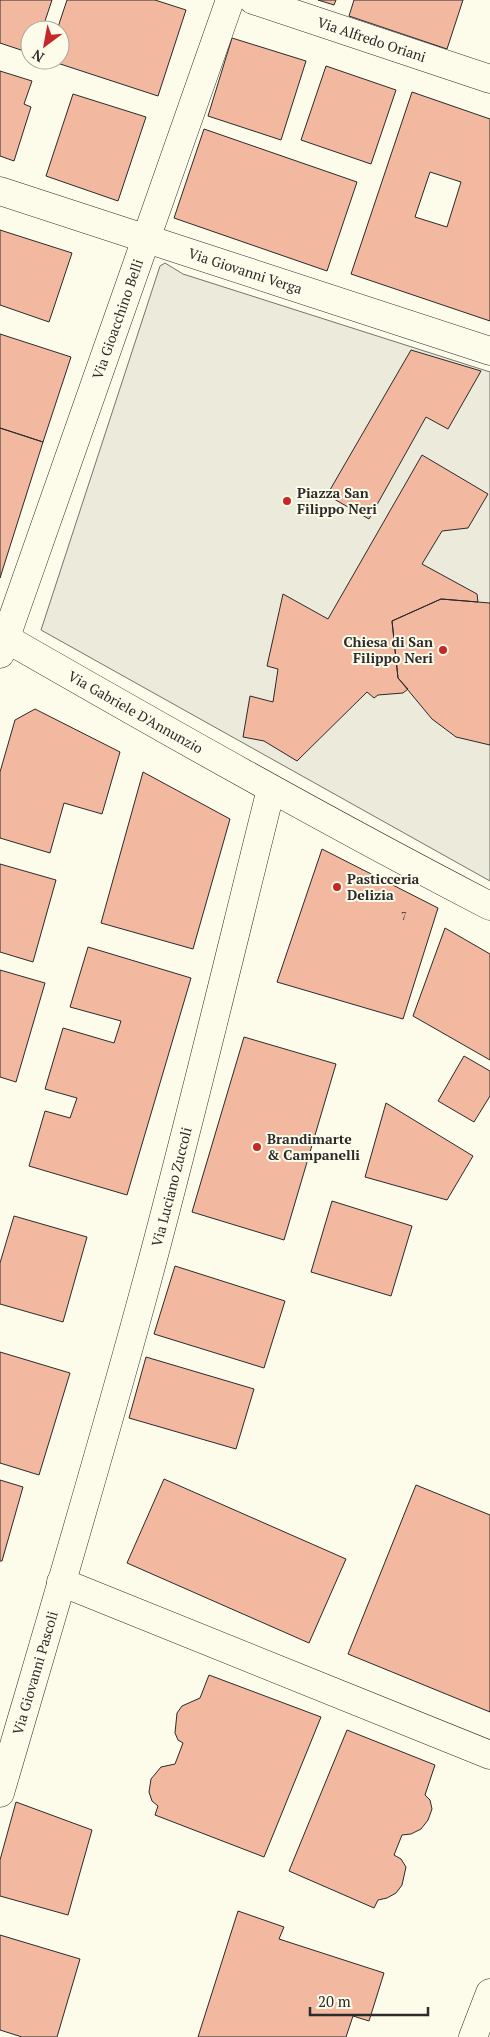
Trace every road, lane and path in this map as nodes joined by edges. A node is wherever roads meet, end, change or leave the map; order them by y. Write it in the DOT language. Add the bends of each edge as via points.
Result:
graph roads {
  1 [pos="230,0"];
  2 [pos="253,0"];
  3 [pos="490,79"];
  4 [pos="0,191"];
  5 [pos="147,239"];
  6 [pos="490,351"];
  7 [pos="2,642"];
  8 [pos="271,789"];
  9 [pos="490,906"];
  10 [pos="61,1582"];
  11 [pos="490,1755"];
  12 [pos="0,1793"];
  13 [pos="490,1993"];
  14 [pos="472,2037"];
  1 -- 5 [label="street, Via Gioacchino Belli"];
  2 -- 3 [label="street, Via Alfredo Oriani"];
  4 -- 5 [label="street, Via Giovanni Verga"];
  5 -- 6 [label="street, Via Giovanni Verga"];
  5 -- 7 [label="street, Via Gioacchino Belli"];
  7 -- 8 [label="street, Via Gabriele D'Annunzio"];
  8 -- 9 [label="street"];
  8 -- 10 [label="street, Via Luciano Zuccoli" via="180,1158"];
  10 -- 11 [label="street"];
  10 -- 12 [label="street, Via Giovanni Pascoli"];
  13 -- 14 [label="street"];
}
